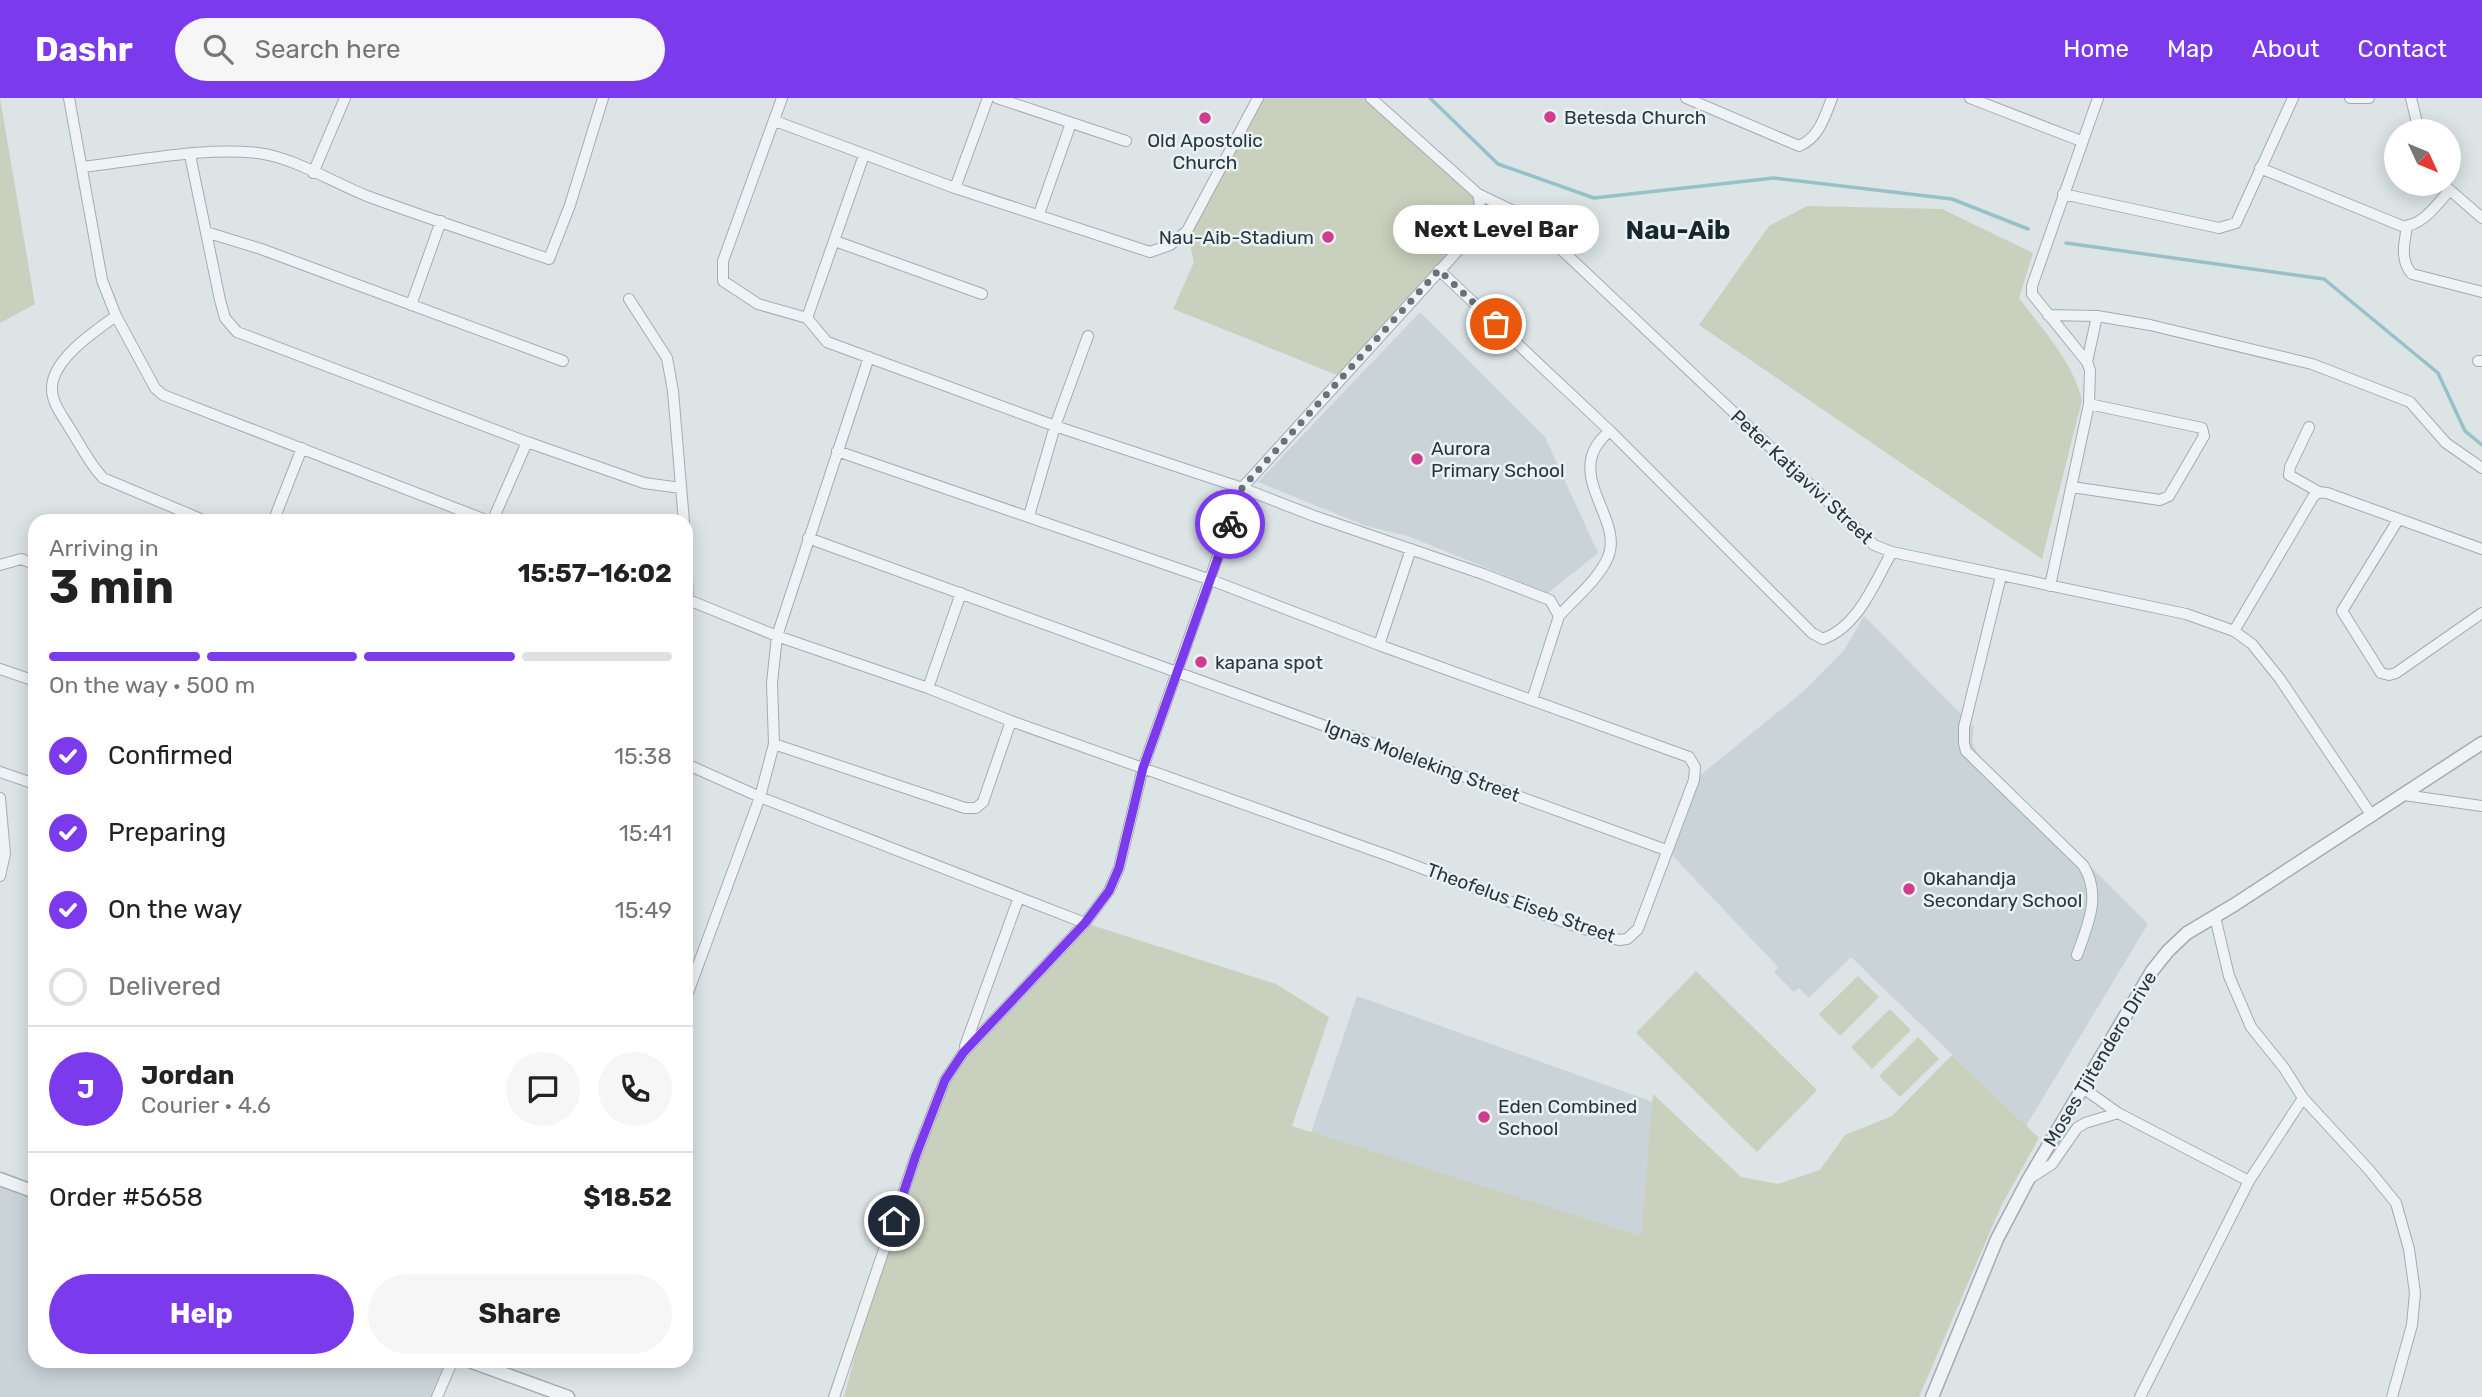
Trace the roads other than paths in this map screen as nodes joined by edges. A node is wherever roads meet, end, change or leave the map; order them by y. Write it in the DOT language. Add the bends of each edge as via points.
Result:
graph roads {
  1 [pos="69,98"];
  2 [pos="345,98"];
  3 [pos="603,98"];
  4 [pos="782,98"];
  5 [pos="988,98"];
  6 [pos="997,98"];
  7 [pos="1258,98"];
  8 [pos="1371,98"];
  9 [pos="1389,98"];
  10 [pos="1686,98"];
  11 [pos="1832,98"];
  12 [pos="1970,98"];
  13 [pos="2098,98"];
  14 [pos="2293,98"];
  15 [pos="2350,98"];
  16 [pos="2369,98"];
  17 [pos="2411,98"];
  18 [pos="1379,107"];
  19 [pos="2415,119"];
  20 [pos="775,121"];
  21 [pos="1071,123"];
  22 [pos="1126,141"];
  23 [pos="2081,141"];
  24 [pos="190,155"];
  25 [pos="864,155"];
  26 [pos="82,167"];
  27 [pos="2260,168"];
  28 [pos="313,173"];
  29 [pos="955,188"];
  30 [pos="1478,194"];
  31 [pos="2063,194"];
  32 [pos="2440,196"];
  33 [pos="2456,196"];
  34 [pos="1039,214"];
  35 [pos="2482,218"];
  36 [pos="441,221"];
  37 [pos="2407,227"];
  38 [pos="206,232"];
  39 [pos="835,241"];
  40 [pos="1439,270"];
  41 [pos="2482,292"];
  42 [pos="982,294"];
  43 [pos="629,299"];
  44 [pos="411,305"];
  45 [pos="2048,315"];
  46 [pos="116,316"];
  47 [pos="2097,316"];
  48 [pos="807,318"];
  49 [pos="1088,336"];
  50 [pos="869,357"];
  51 [pos="563,361"];
  52 [pos="2087,362"];
  53 [pos="2089,404"];
  54 [pos="1055,426"];
  55 [pos="2309,427"];
  56 [pos="1610,430"];
  57 [pos="527,442"];
  58 [pos="302,448"];
  59 [pos="837,451"];
  60 [pos="2482,468"];
  61 [pos="2071,486"];
  62 [pos="681,488"];
  63 [pos="1242,488"];
  64 [pos="2319,492"];
  65 [pos="189,514"];
  66 [pos="276,514"];
  67 [pos="471,514"];
  68 [pos="495,514"];
  69 [pos="683,514"];
  70 [pos="1029,516"];
  71 [pos="2398,520"];
  72 [pos="808,538"];
  73 [pos="1411,549"];
  74 [pos="2482,549"];
  75 [pos="1892,552"];
  76 [pos="28,562"];
  77 [pos="0,565"];
  78 [pos="2001,576"];
  79 [pos="1211,580"];
  80 [pos="2050,586"];
  81 [pos="961,593"];
  82 [pos="693,602"];
  83 [pos="2482,613"];
  84 [pos="1559,616"];
  85 [pos="2234,631"];
  86 [pos="777,636"];
  87 [pos="1379,645"];
  88 [pos="0,669"];
  89 [pos="1178,671"];
  90 [pos="28,679"];
  91 [pos="928,688"];
  92 [pos="1532,700"];
  93 [pos="1011,721"];
  94 [pos="2482,743"];
  95 [pos="774,744"];
  96 [pos="693,767"];
  97 [pos="1143,768"];
  98 [pos="0,772"];
  99 [pos="28,782"];
  100 [pos="2404,795"];
  101 [pos="760,797"];
  102 [pos="0,798"];
  103 [pos="2482,806"];
  104 [pos="2372,816"];
  105 [pos="1666,850"];
  106 [pos="0,876"];
  107 [pos="1019,897"];
  108 [pos="2215,917"];
  109 [pos="1085,923"];
  110 [pos="2077,955"];
  111 [pos="693,979"];
  112 [pos="963,1053"];
  113 [pos="2083,1088"];
  114 [pos="2302,1098"];
  115 [pos="2118,1113"];
  116 [pos="0,1179"];
  117 [pos="2028,1180"];
  118 [pos="2249,1181"];
  119 [pos="28,1189"];
  120 [pos="449,1368"];
  121 [pos="488,1368"];
  122 [pos="437,1397"];
  123 [pos="568,1397"];
  124 [pos="834,1397"];
  125 [pos="1932,1397"];
  126 [pos="2140,1397"];
  127 [pos="2392,1397"];
  1 -- 26 [label="street"];
  2 -- 28 [label="street"];
  3 -- 36 [label="street" via="549,259"];
  4 -- 20 [label="street"];
  5 -- 29 [label="street"];
  6 -- 21 [label="street"];
  7 -- 34 [label="street" via="1187,231 1170,245 1150,252"];
  8 -- 18 [label="street, Peter Katjavivi Street"];
  9 -- 18 [label="street"];
  10 -- 11 [label="street" via="1799,146 1820,128"];
  12 -- 23 [label="street"];
  13 -- 23 [label="street"];
  14 -- 27 [label="street"];
  15 -- 16 [label="street"];
  17 -- 19 [label="street"];
  18 -- 30 [label="street, Peter Katjavivi Street"];
  20 -- 25 [label="street"];
  20 -- 48 [label="street" via="723,261 723,281 758,303"];
  21 -- 22 [label="street"];
  21 -- 34 [label="street"];
  23 -- 31 [label="street"];
  24 -- 26 [label="street"];
  24 -- 28 [label="street" via="260,153"];
  24 -- 38 [label="street"];
  25 -- 29 [label="street"];
  25 -- 39 [label="street"];
  26 -- 46 [label="street" via="102,280"];
  27 -- 31 [label="street" via="2236,223 2219,228"];
  27 -- 37 [label="street"];
  28 -- 36 [label="street"];
  29 -- 34 [label="street"];
  30 -- 40 [label="street" via="1480,217 1464,244"];
  30 -- 75 [label="street, Peter Katjavivi Street" via="1522,215 1858,532"];
  31 -- 45 [label="street" via="2032,286 2032,294"];
  32 -- 37 [label="street" via="2420,222"];
  33 -- 35 [label="street"];
  36 -- 44 [label="street"];
  37 -- 41 [label="street" via="2405,267 2412,274"];
  38 -- 44 [label="street"];
  38 -- 57 [label="street" via="225,318 237,332"];
  39 -- 42 [label="street"];
  39 -- 48 [label="street"];
  40 -- 56 [label="street"];
  40 -- 63 [label="street"];
  43 -- 62 [label="street" via="667,358"];
  44 -- 51 [label="street"];
  45 -- 47 [label="street"];
  45 -- 52 [label="street"];
  46 -- 58 [label="street" via="163,395"];
  46 -- 65 [label="street" via="58,366 51,387 54,402 103,478"];
  47 -- 52 [label="street"];
  47 -- 60 [label="street" via="2312,364 2410,402 2446,443"];
  48 -- 50 [label="street" via="827,342"];
  49 -- 54 [label="street"];
  50 -- 54 [label="street"];
  50 -- 59 [label="street"];
  52 -- 53 [label="street"];
  53 -- 61 [label="street"];
  53 -- 61 [label="street" via="2202,428 2204,436 2165,499"];
  54 -- 63 [label="street"];
  54 -- 70 [label="street"];
  55 -- 64 [label="street" via="2289,475"];
  56 -- 75 [label="street" via="1823,639 1850,623"];
  56 -- 84 [label="street" via="1593,453 1590,476 1611,548 1588,585"];
  57 -- 62 [label="street" via="644,483"];
  57 -- 68 [label="street"];
  58 -- 66 [label="street"];
  58 -- 67 [label="street"];
  59 -- 70 [label="street, Theofelus Eiseb Street"];
  59 -- 72 [label="street"];
  61 -- 80 [label="street"];
  62 -- 69 [label="street"];
  63 -- 73 [label="street"];
  63 -- 79 [label="street"];
  64 -- 71 [label="street"];
  64 -- 85 [label="street"];
  70 -- 79 [label="street, Theofelus Eiseb Street"];
  71 -- 74 [label="street"];
  71 -- 83 [label="street" via="2342,611 2381,673 2396,673"];
  72 -- 81 [label="street, Ignas Moleleking Street"];
  72 -- 86 [label="street"];
  73 -- 84 [label="street" via="1550,600"];
  73 -- 87 [label="street"];
  75 -- 78 [label="street, Peter Katjavivi Street"];
  76 -- 77 [label="street"];
  78 -- 80 [label="street, Peter Katjavivi Street"];
  78 -- 110 [label="street" via="1964,743 1966,751 2088,873 2092,911"];
  79 -- 87 [label="street, Theofelus Eiseb Street"];
  79 -- 89 [label="street"];
  80 -- 85 [label="street, Peter Katjavivi Street" via="2186,614"];
  81 -- 89 [label="street, Ignas Moleleking Street"];
  81 -- 91 [label="street"];
  82 -- 86 [label="street, Theofelus Eiseb Street"];
  84 -- 92 [label="street"];
  85 -- 104 [label="street, Peter Katjavivi Street" via="2252,644 2280,679"];
  86 -- 91 [label="street, Theofelus Eiseb Street"];
  86 -- 95 [label="street" via="772,683"];
  87 -- 92 [label="street, Theofelus Eiseb Street"];
  88 -- 90 [label="street"];
  89 -- 97 [label="street"];
  89 -- 105 [label="street, Ignas Moleleking Street"];
  91 -- 93 [label="street, Theofelus Eiseb Street"];
  92 -- 105 [label="street, Theofelus Eiseb Street" via="1689,757 1695,767 1694,780"];
  93 -- 95 [label="street" via="983,802 976,808"];
  93 -- 97 [label="street, Theofelus Eiseb Street"];
  94 -- 100 [label="street, Moses Tjitendero Drive"];
  95 -- 101 [label="street"];
  96 -- 101 [label="street"];
  97 -- 105 [label="street, Theofelus Eiseb Street" via="1619,940 1638,929"];
  97 -- 109 [label="street" via="1119,868 1109,891"];
  98 -- 99 [label="street"];
  100 -- 103 [label="street"];
  100 -- 104 [label="street, Moses Tjitendero Drive"];
  101 -- 107 [label="street"];
  101 -- 111 [label="street"];
  102 -- 106 [label="street" via="5,854"];
  104 -- 108 [label="street, Moses Tjitendero Drive"];
  107 -- 109 [label="street"];
  107 -- 112 [label="street"];
  108 -- 113 [label="street, Moses Tjitendero Drive" via="2188,933 2151,971"];
  108 -- 114 [label="street" via="2229,976 2251,1027"];
  109 -- 112 [label="street"];
  112 -- 124 [label="street" via="945,1080 916,1155"];
  113 -- 115 [label="street"];
  113 -- 117 [label="street, Moses Tjitendero Drive"];
  114 -- 118 [label="street"];
  114 -- 127 [label="street" via="2396,1203 2415,1293 2413,1325"];
  115 -- 117 [label="street" via="2077,1128 2052,1164"];
  115 -- 118 [label="street"];
  116 -- 119 [label="street"];
  117 -- 125 [label="street, Moses Tjitendero Drive" via="1997,1239"];
  118 -- 126 [label="street"];
  120 -- 122 [label="street"];
  121 -- 123 [label="street"];
}
